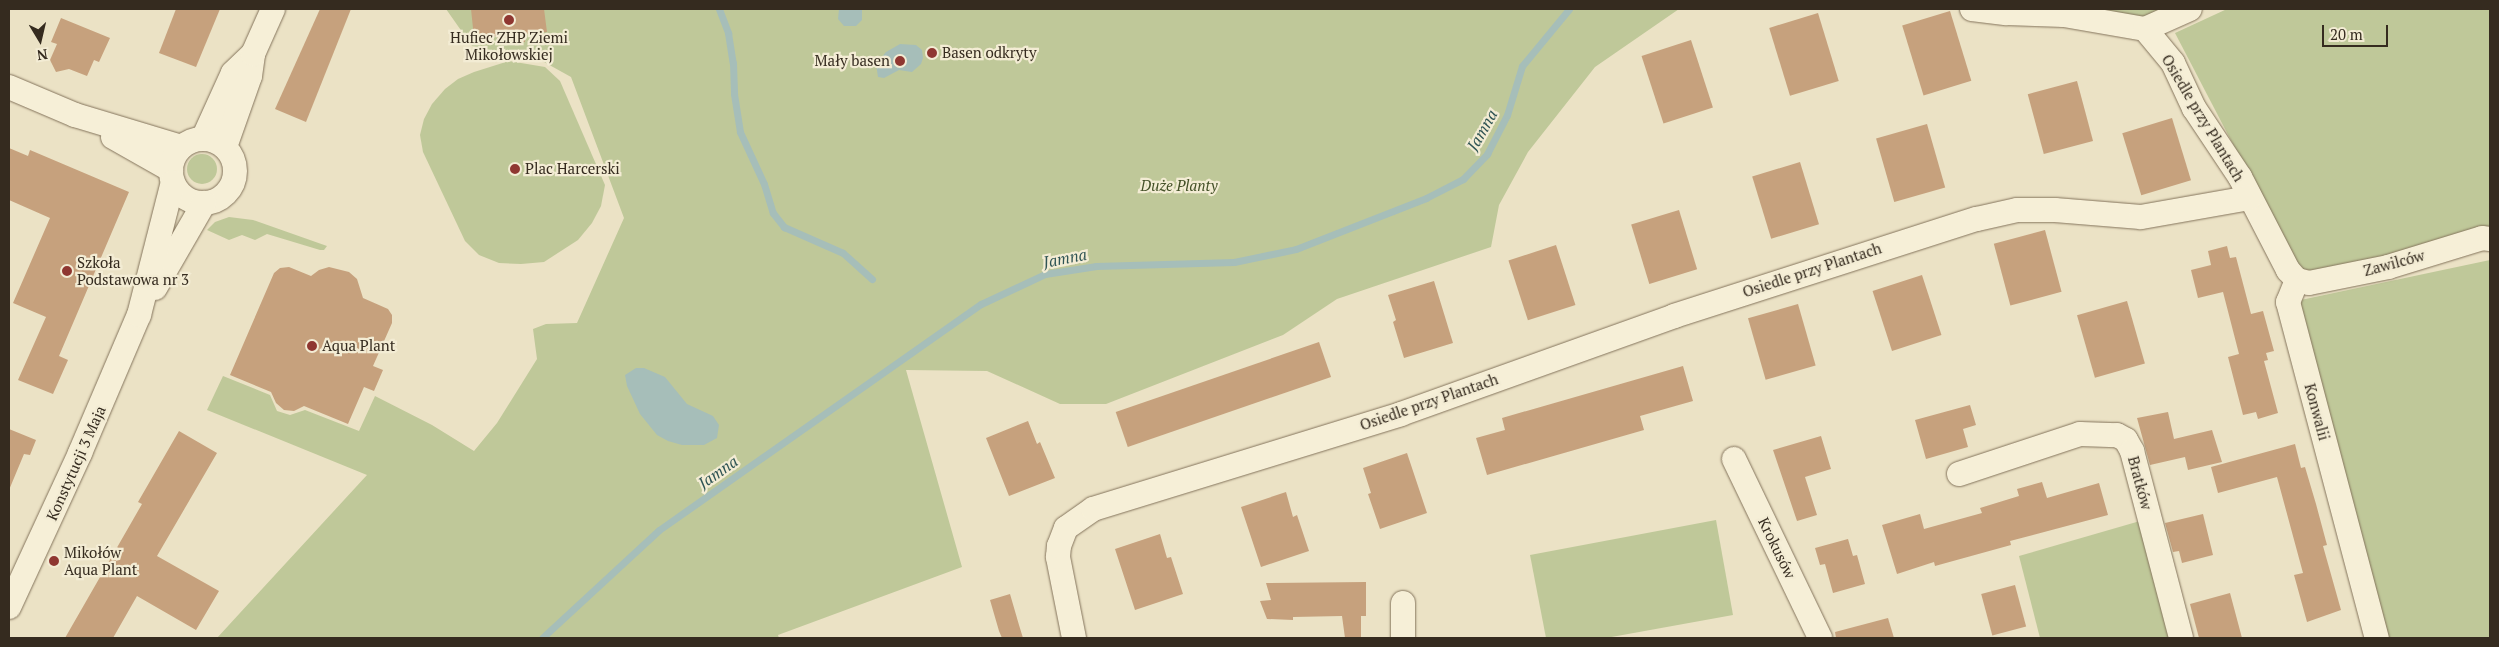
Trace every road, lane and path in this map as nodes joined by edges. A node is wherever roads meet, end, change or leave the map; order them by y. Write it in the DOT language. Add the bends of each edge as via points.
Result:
graph roads {
  1 [pos="273,9"];
  2 [pos="1972,9"];
  3 [pos="2190,9"];
  4 [pos="2145,29"];
  5 [pos="253,54"];
  6 [pos="9,87"];
  7 [pos="75,115"];
  8 [pos="203,139"];
  9 [pos="181,147"];
  10 [pos="225,147"];
  11 [pos="172,176"];
  12 [pos="2249,198"];
  13 [pos="204,203"];
  14 [pos="2490,239"];
  15 [pos="2297,280"];
  16 [pos="138,316"];
  17 [pos="1734,459"];
  18 [pos="1959,474"];
  19 [pos="1403,604"];
  20 [pos="9,608"];
  21 [pos="1074,638"];
  22 [pos="1403,638"];
  23 [pos="1820,638"];
  24 [pos="2181,638"];
  25 [pos="2377,638"];
  1 -- 5 [label="street"];
  2 -- 4 [label="street" via="2064,15"];
  3 -- 4 [label="street"];
  4 -- 12 [label="street, Osiedle przy Plantach" via="2173,63 2194,108 2240,177"];
  5 -- 8 [label="street" via="234,73"];
  5 -- 10 [label="street" via="250,76"];
  6 -- 7 [label="street"];
  7 -- 9 [label="street"];
  7 -- 11 [label="street"];
  8 -- 9 [label="street"];
  8 -- 10 [label="street"];
  9 -- 11 [label="street" via="174,157"];
  10 -- 13 [label="street" via="235,168 234,180 222,196"];
  11 -- 13 [label="street" via="180,193"];
  11 -- 16 [label="street, Konstytucji 3 Maja"];
  12 -- 15 [label="street" via="2288,270"];
  12 -- 21 [label="street, Osiedle przy Plantach" via="2141,217 2017,210 1977,219 1674,316 1400,414 1093,510 1066,528 1059,546 1058,558"];
  13 -- 16 [label="street, Konstytucji 3 Maja"];
  14 -- 15 [label="street, Zawilców" via="2482,238 2388,266 2309,283"];
  15 -- 25 [label="street, Konwalii" via="2288,302"];
  16 -- 20 [label="street, Konstytucji 3 Maja" via="105,398"];
  17 -- 23 [label="street, Krokusów"];
  18 -- 24 [label="street, Bratków" via="2080,434 2117,435 2126,440 2132,451"];
  19 -- 22 [label="street"];
}
